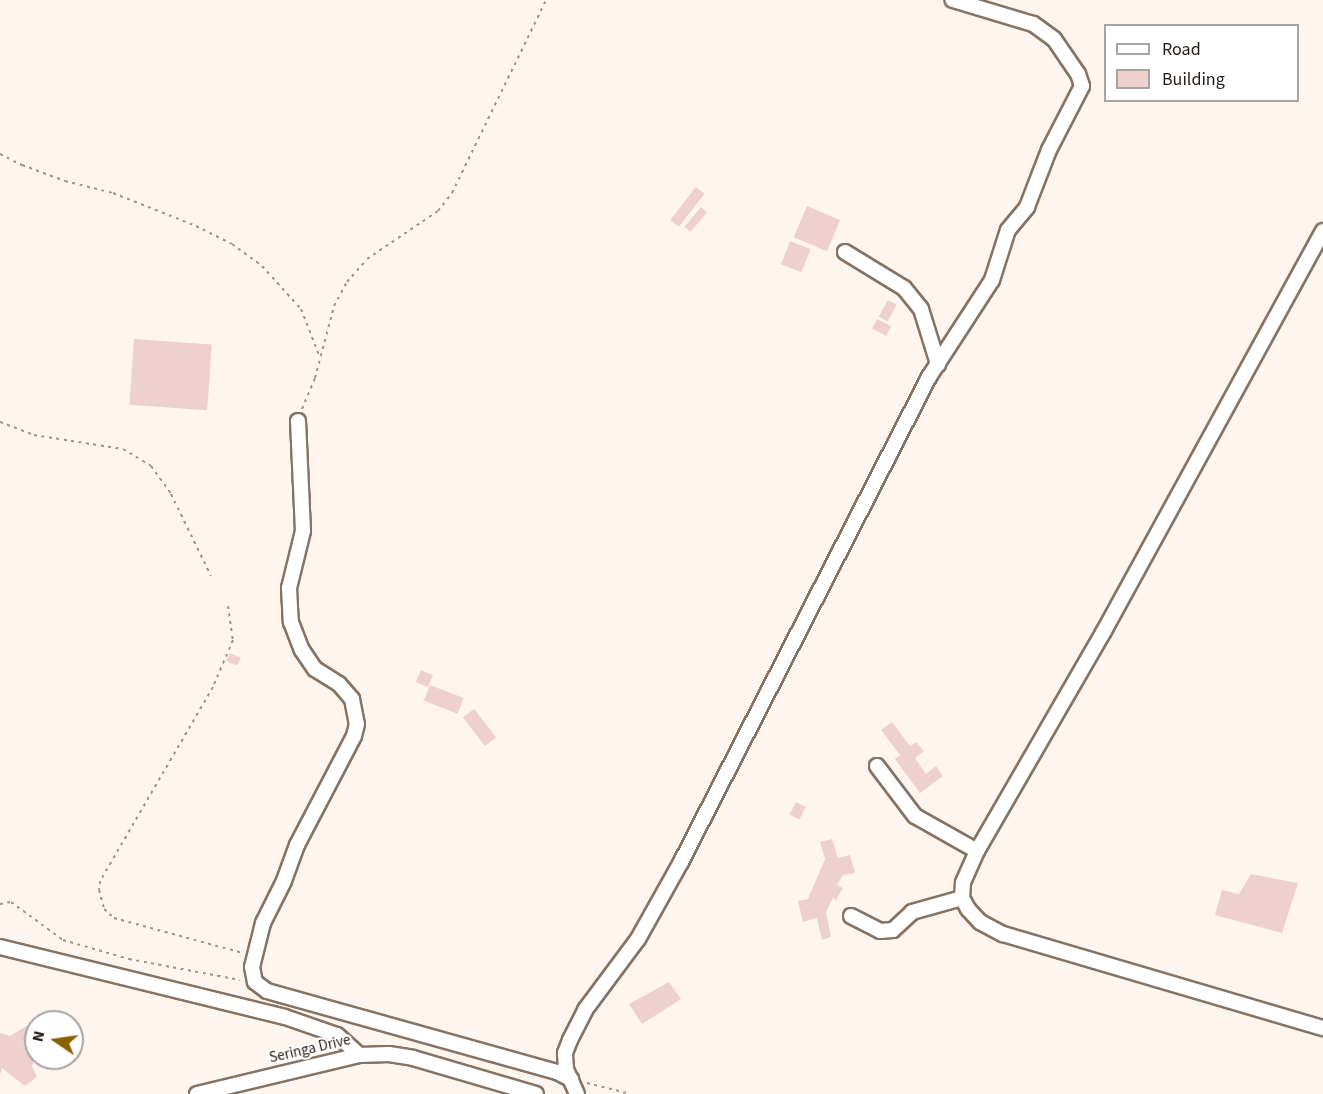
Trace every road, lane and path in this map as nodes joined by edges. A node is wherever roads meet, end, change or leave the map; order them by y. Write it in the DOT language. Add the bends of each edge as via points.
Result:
graph roads {
  1 [pos="546,0"];
  2 [pos="953,0"];
  3 [pos="0,154"];
  4 [pos="1323,231"];
  5 [pos="845,252"];
  6 [pos="319,355"];
  7 [pos="938,364"];
  8 [pos="298,421"];
  9 [pos="0,422"];
  10 [pos="211,576"];
  11 [pos="228,606"];
  12 [pos="877,766"];
  13 [pos="978,851"];
  14 [pos="962,898"];
  15 [pos="0,904"];
  16 [pos="851,916"];
  17 [pos="0,947"];
  18 [pos="254,956"];
  19 [pos="255,982"];
  20 [pos="1323,1028"];
  21 [pos="359,1055"];
  22 [pos="571,1079"];
  23 [pos="197,1094"];
  24 [pos="536,1094"];
  25 [pos="577,1094"];
  26 [pos="630,1094"];
  1 -- 6 [label="path" via="452,193 438,211 367,259 346,282"];
  2 -- 7 [label="street" via="1032,24 1054,39 1082,86 1049,150 1027,207 1008,230 992,280"];
  3 -- 6 [label="path" via="65,181 113,193 232,244 262,267 301,309"];
  4 -- 13 [label="street" via="1104,631"];
  5 -- 7 [label="street" via="904,288 921,309"];
  6 -- 8 [label="path" via="310,394"];
  7 -- 22 [label="street" via="681,862 638,939 585,1010 565,1053"];
  8 -- 18 [label="street" via="303,531 289,588 291,622 315,669 339,684 352,699 357,724 297,845 263,923"];
  9 -- 10 [label="path" via="34,435 123,449 152,466 171,494"];
  11 -- 18 [label="path" via="233,640 213,687 100,880 99,890 104,909 114,918"];
  12 -- 13 [label="street" via="915,816"];
  13 -- 14 [label="street" via="963,883"];
  14 -- 16 [label="street" via="912,912 893,930 880,931"];
  14 -- 20 [label="street" via="980,922 1003,934"];
  15 -- 19 [label="path" via="12,902 63,940 129,958"];
  17 -- 21 [label="street" via="285,1017 337,1035"];
  18 -- 19 [label="street"];
  19 -- 22 [label="street" via="267,991"];
  21 -- 23 [label="street, Seringa Drive"];
  21 -- 24 [label="street, Seringa Drive" via="413,1058"];
  22 -- 25 [label="street"];
  22 -- 26 [label="path"];
}
